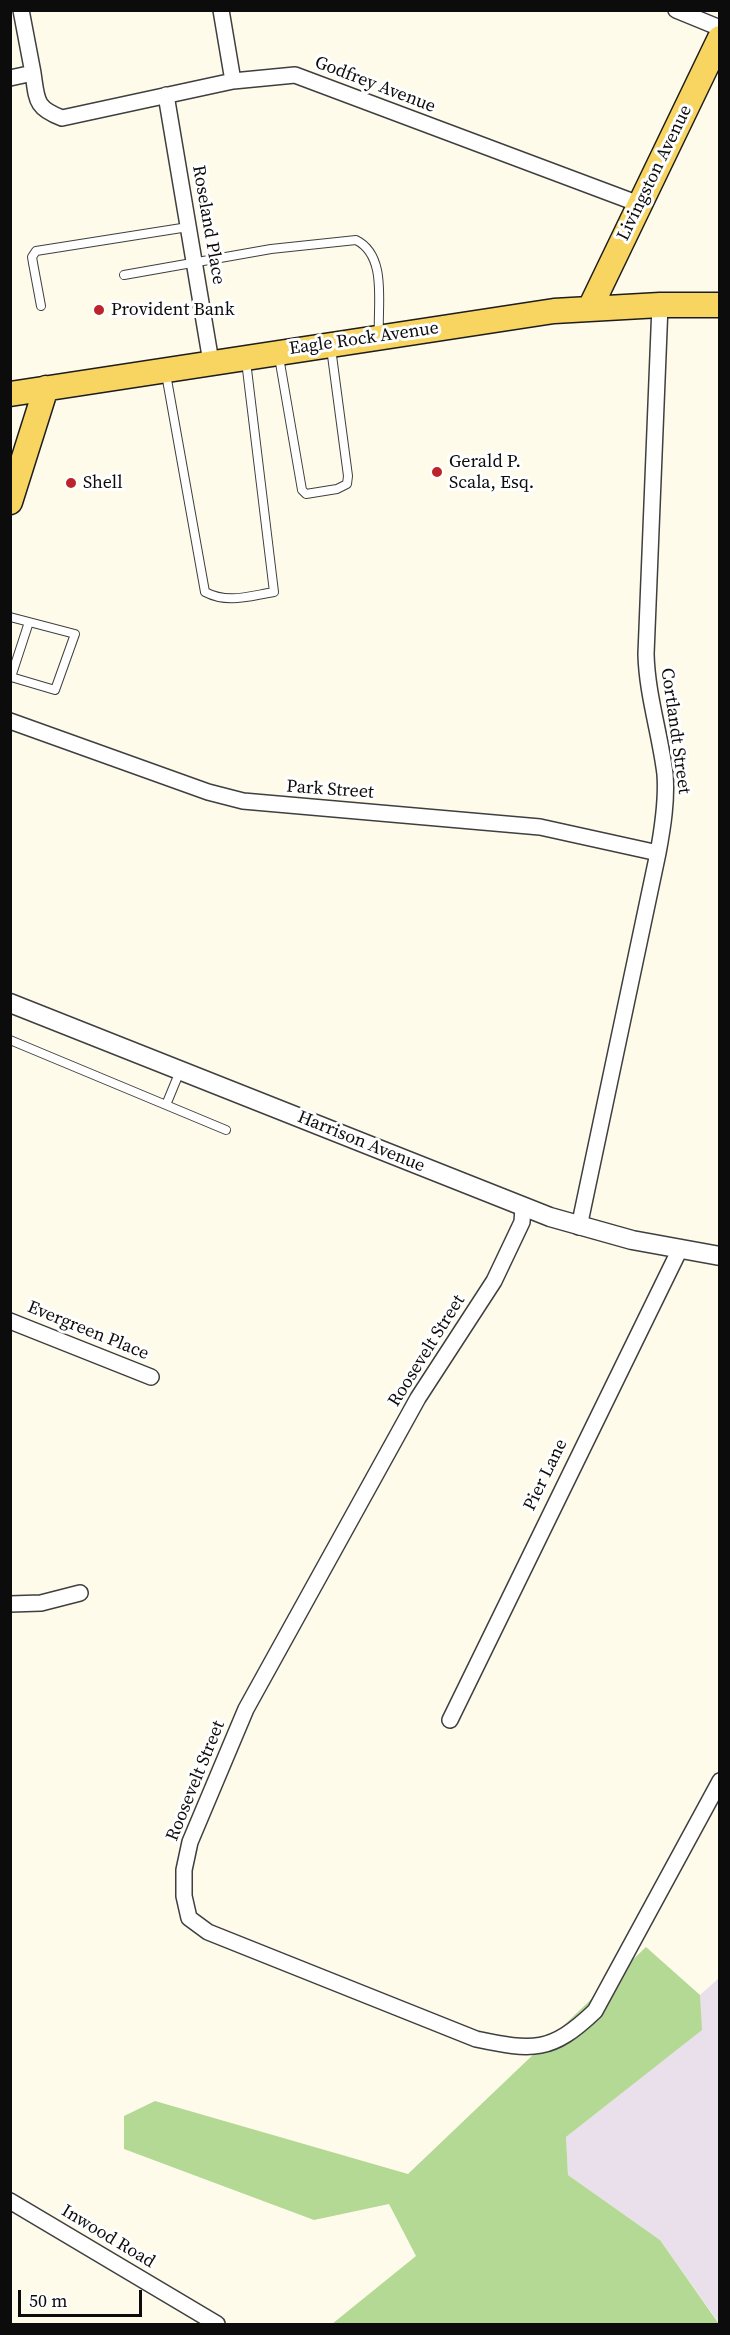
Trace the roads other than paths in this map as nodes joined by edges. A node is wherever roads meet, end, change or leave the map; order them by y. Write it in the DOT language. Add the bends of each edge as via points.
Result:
graph roads {
  1 [pos="21,10"];
  2 [pos="221,10"];
  3 [pos="676,10"];
  4 [pos="720,28"];
  5 [pos="720,38"];
  6 [pos="33,73"];
  7 [pos="10,78"];
  8 [pos="233,81"];
  9 [pos="166,95"];
  10 [pos="639,204"];
  11 [pos="188,227"];
  12 [pos="194,261"];
  13 [pos="124,274"];
  14 [pos="660,305"];
  15 [pos="720,305"];
  16 [pos="40,306"];
  17 [pos="590,308"];
  18 [pos="380,337"];
  19 [pos="331,344"];
  20 [pos="278,352"];
  21 [pos="246,357"];
  22 [pos="211,362"];
  23 [pos="165,369"];
  24 [pos="46,388"];
  25 [pos="10,394"];
  26 [pos="14,477"];
  27 [pos="10,502"];
  28 [pos="10,617"];
  29 [pos="29,622"];
  30 [pos="10,721"];
  31 [pos="658,852"];
  32 [pos="10,1003"];
  33 [pos="10,1041"];
  34 [pos="181,1070"];
  35 [pos="166,1106"];
  36 [pos="226,1130"];
  37 [pos="523,1207"];
  38 [pos="579,1227"];
  39 [pos="680,1249"];
  40 [pos="720,1256"];
  41 [pos="10,1321"];
  42 [pos="151,1377"];
  43 [pos="80,1593"];
  44 [pos="10,1604"];
  45 [pos="450,1720"];
  46 [pos="720,1781"];
  47 [pos="10,2201"];
  48 [pos="217,2325"];
  1 -- 6 [label="street, Godfrey Avenue"];
  2 -- 8 [label="street"];
  3 -- 4 [label="street"];
  5 -- 10 [label="main road, Livingston Avenue"];
  6 -- 7 [label="street"];
  6 -- 9 [label="street, Godfrey Avenue" via="37,102 45,112 62,118"];
  8 -- 9 [label="street, Godfrey Avenue"];
  8 -- 10 [label="street, Godfrey Avenue" via="295,75"];
  9 -- 11 [label="street, Roseland Place"];
  10 -- 17 [label="main road, Livingston Avenue"];
  11 -- 12 [label="street, Roseland Place"];
  11 -- 16 [label="lane" via="36,251 32,257"];
  12 -- 13 [label="lane"];
  12 -- 18 [label="lane" via="356,240 366,246 376,264"];
  12 -- 22 [label="street, Roseland Place"];
  14 -- 15 [label="main road, Eagle Rock Avenue"];
  14 -- 17 [label="main road, Eagle Rock Avenue"];
  14 -- 31 [label="street, Cortlandt Street" via="646,654 646,680 665,774 666,798"];
  17 -- 18 [label="main road, Eagle Rock Avenue"];
  18 -- 19 [label="main road, Eagle Rock Avenue"];
  19 -- 20 [label="main road, Eagle Rock Avenue"];
  19 -- 20 [label="lane" via="348,476 342,487 320,492 306,494 302,490"];
  20 -- 21 [label="main road, Eagle Rock Avenue"];
  21 -- 22 [label="main road, Eagle Rock Avenue"];
  21 -- 23 [label="lane" via="274,592 241,598 219,599 205,592"];
  22 -- 23 [label="main road, Eagle Rock Avenue"];
  23 -- 24 [label="main road, Eagle Rock Avenue"];
  24 -- 25 [label="main road, Eagle Rock Avenue"];
  24 -- 26 [label="main road"];
  26 -- 27 [label="main road"];
  28 -- 29 [label="lane"];
  29 -- 29 [label="lane" via="75,634 55,690 11,677"];
  30 -- 31 [label="street, Park Street" via="243,801 540,827"];
  31 -- 38 [label="street, Cortlandt Street"];
  32 -- 34 [label="street, Harrison Avenue"];
  33 -- 35 [label="lane"];
  34 -- 35 [label="lane"];
  34 -- 37 [label="street, Harrison Avenue"];
  35 -- 36 [label="lane"];
  37 -- 38 [label="street, Harrison Avenue"];
  37 -- 46 [label="street, Roosevelt Street" via="522,1222 494,1281 418,1398 246,1709 190,1842 184,1870 189,1918 208,1932 476,2039 517,2048 541,2047 574,2032 595,2011"];
  38 -- 39 [label="street, Harrison Avenue"];
  39 -- 40 [label="street, Harrison Avenue"];
  39 -- 45 [label="street, Pier Lane"];
  41 -- 42 [label="street, Evergreen Place"];
  43 -- 44 [label="street" via="41,1603"];
  47 -- 48 [label="street, Inwood Road"];
}
